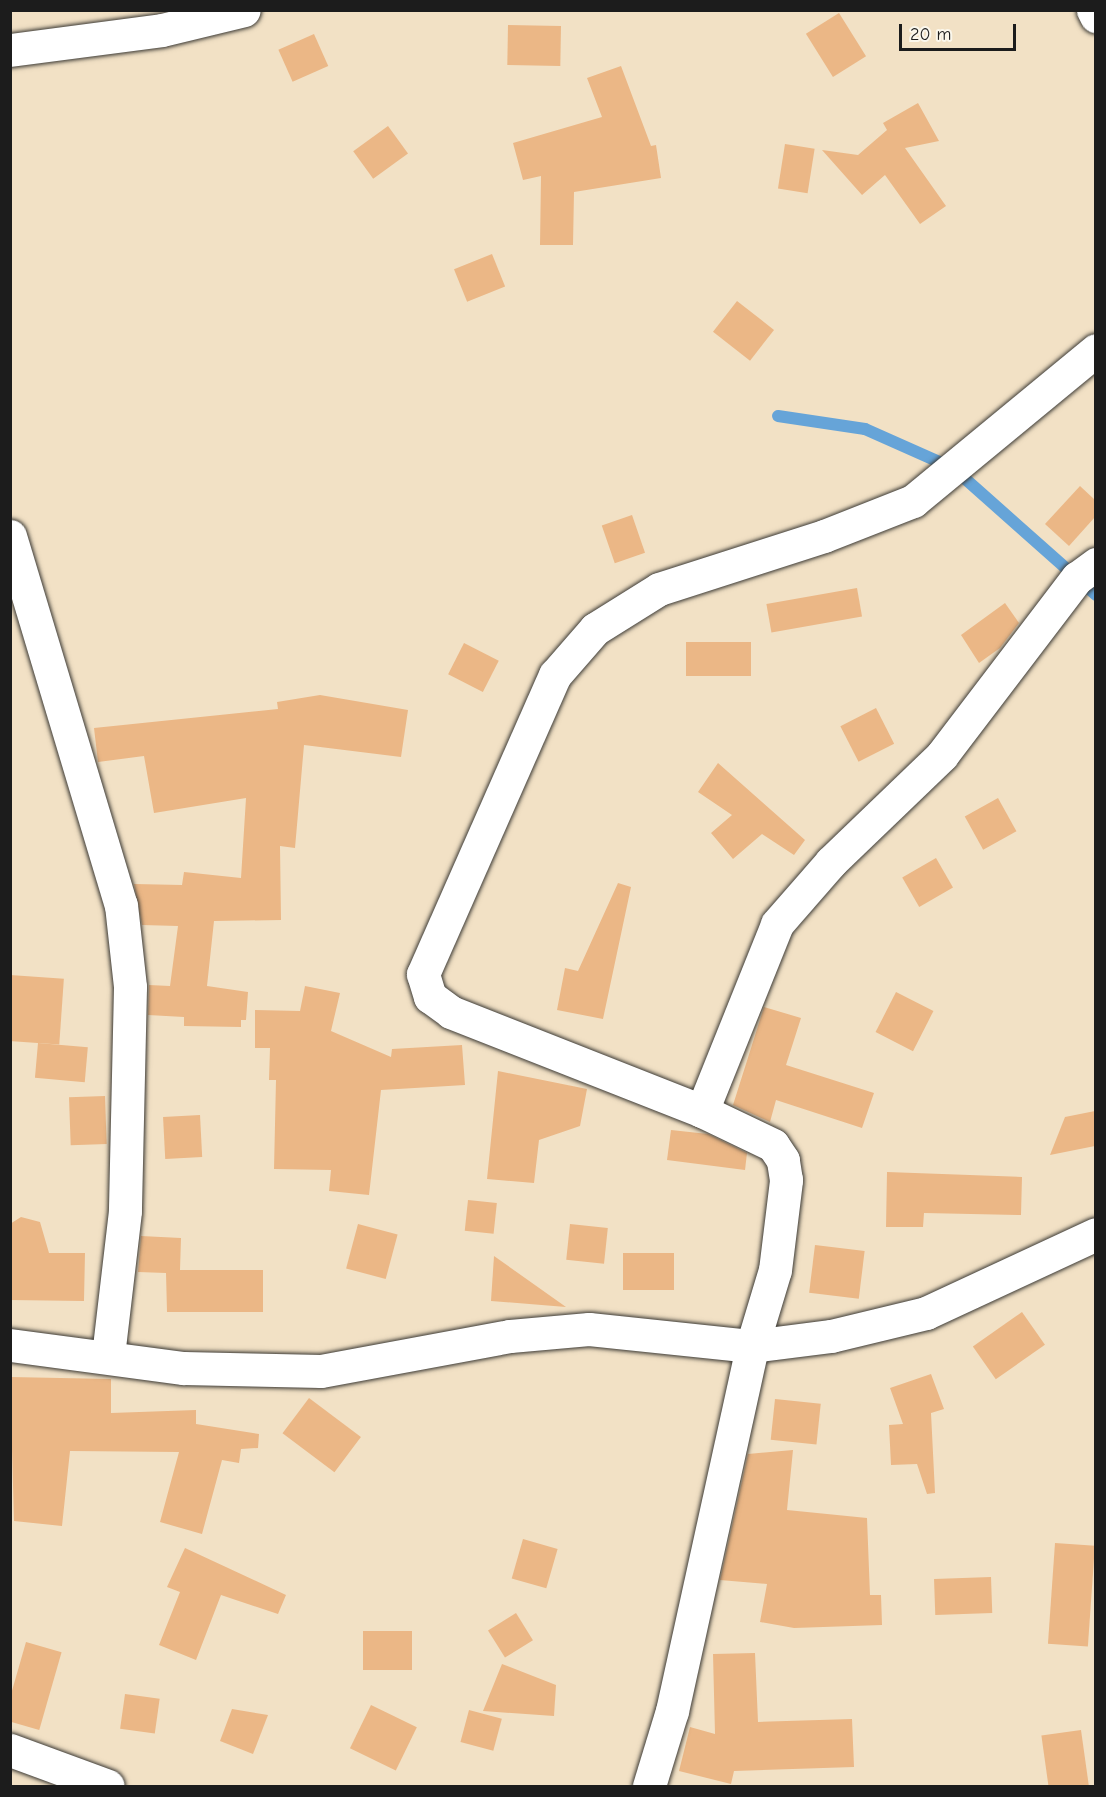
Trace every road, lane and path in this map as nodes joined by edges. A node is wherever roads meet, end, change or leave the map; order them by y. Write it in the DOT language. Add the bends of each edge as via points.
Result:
graph roads {
  1 [pos="244,10"];
  2 [pos="1093,10"];
  3 [pos="1095,16"];
  4 [pos="10,50"];
  5 [pos="1095,350"];
  6 [pos="10,536"];
  7 [pos="1095,564"];
  8 [pos="702,1112"];
  9 [pos="1095,1234"];
  10 [pos="10,1345"];
  11 [pos="752,1346"];
  12 [pos="108,1356"];
  13 [pos="21,1765"];
  14 [pos="108,1786"];
  15 [pos="649,1786"];
  1 -- 4 [label="street" via="162,30"];
  2 -- 3 [label="street"];
  5 -- 8 [label="street" via="913,501 824,536 659,589 595,629 555,675 423,974 430,997 451,1012"];
  6 -- 12 [label="street" via="121,905 130,987 125,1211"];
  7 -- 8 [label="street" via="1077,579 942,756 831,862 777,924"];
  8 -- 11 [label="street" via="773,1145 783,1160 786,1179 775,1270"];
  9 -- 11 [label="street" via="926,1313 831,1336"];
  10 -- 12 [label="street"];
  11 -- 12 [label="street" via="589,1329 510,1336 321,1371 183,1368"];
  11 -- 15 [label="street" via="672,1710"];
  13 -- 14 [label="street"];
}
